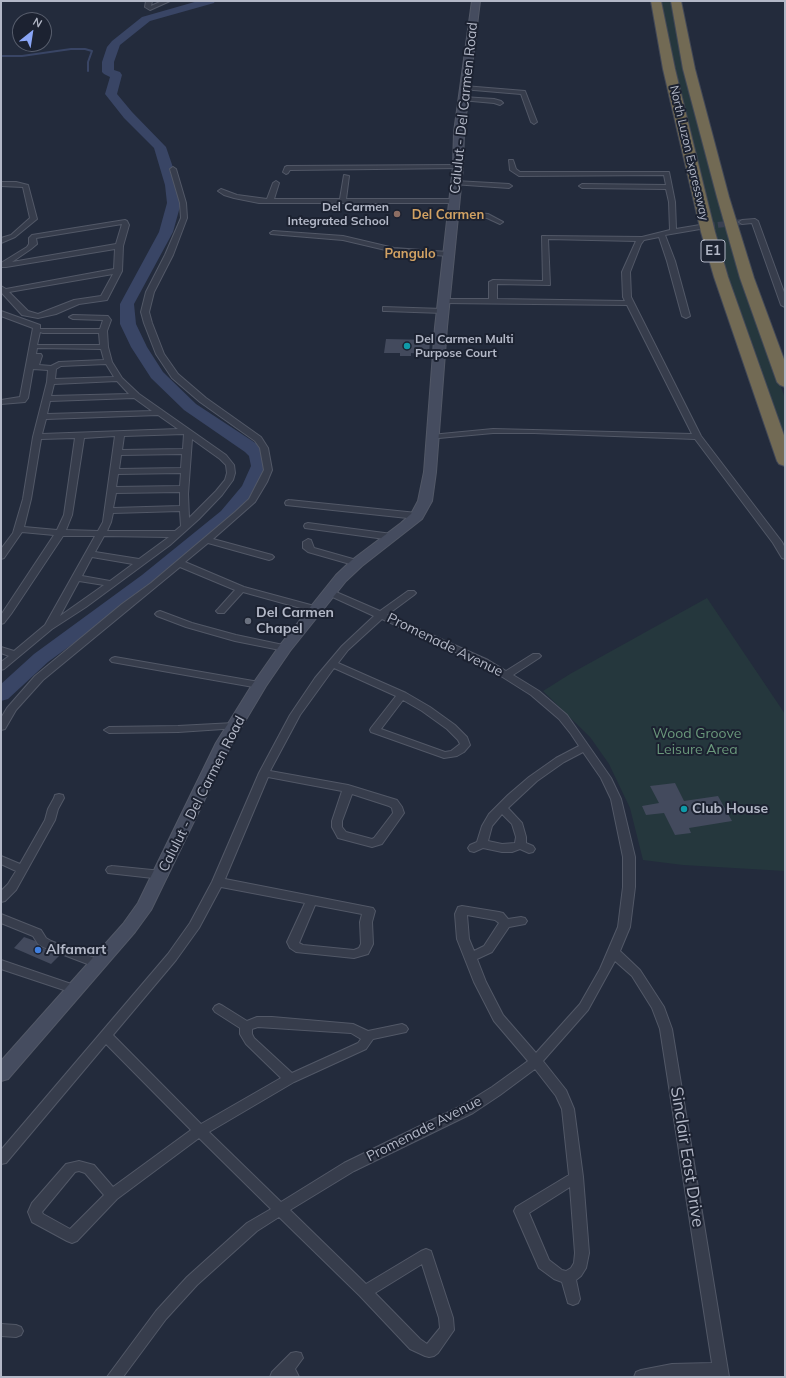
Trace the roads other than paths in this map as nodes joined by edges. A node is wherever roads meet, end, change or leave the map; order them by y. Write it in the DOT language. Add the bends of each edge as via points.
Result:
graph roads {
  1 [pos="149,1"];
  2 [pos="167,1"];
  3 [pos="476,1"];
  4 [pos="656,1"];
  5 [pos="676,1"];
  6 [pos="463,94"];
  7 [pos="500,103"];
  8 [pos="534,122"];
  9 [pos="511,161"];
  10 [pos="458,167"];
  11 [pos="173,169"];
  12 [pos="286,172"];
  13 [pos="346,176"];
  14 [pos="276,183"];
  15 [pos="455,183"];
  16 [pos="1,184"];
  17 [pos="509,186"];
  18 [pos="582,186"];
  19 [pos="669,187"];
  20 [pos="221,191"];
  21 [pos="343,200"];
  22 [pos="270,201"];
  23 [pos="454,207"];
  24 [pos="500,222"];
  25 [pos="742,222"];
  26 [pos="700,227"];
  27 [pos="673,231"];
  28 [pos="273,233"];
  29 [pos="661,234"];
  30 [pos="642,239"];
  31 [pos="1,241"];
  32 [pos="400,243"];
  33 [pos="119,246"];
  34 [pos="394,250"];
  35 [pos="448,254"];
  36 [pos="1,266"];
  37 [pos="118,271"];
  38 [pos="3,289"];
  39 [pos="493,302"];
  40 [pos="629,303"];
  41 [pos="785,305"];
  42 [pos="444,306"];
  43 [pos="386,309"];
  44 [pos="1,313"];
  45 [pos="686,316"];
  46 [pos="73,317"];
  47 [pos="46,320"];
  48 [pos="43,331"];
  49 [pos="103,331"];
  50 [pos="40,347"];
  51 [pos="104,347"];
  52 [pos="108,362"];
  53 [pos="52,368"];
  54 [pos="119,379"];
  55 [pos="51,382"];
  56 [pos="785,382"];
  57 [pos="136,396"];
  58 [pos="47,400"];
  59 [pos="1,402"];
  60 [pos="159,413"];
  61 [pos="43,417"];
  62 [pos="188,431"];
  63 [pos="120,434"];
  64 [pos="80,435"];
  65 [pos="37,437"];
  66 [pos="431,437"];
  67 [pos="697,437"];
  68 [pos="186,451"];
  69 [pos="117,453"];
  70 [pos="785,461"];
  71 [pos="185,470"];
  72 [pos="114,472"];
  73 [pos="184,489"];
  74 [pos="112,490"];
  75 [pos="289,503"];
  76 [pos="185,508"];
  77 [pos="108,511"];
  78 [pos="417,516"];
  79 [pos="308,526"];
  80 [pos="185,527"];
  81 [pos="19,530"];
  82 [pos="60,533"];
  83 [pos="101,534"];
  84 [pos="176,534"];
  85 [pos="392,537"];
  86 [pos="206,540"];
  87 [pos="308,542"];
  88 [pos="89,554"];
  89 [pos="1,556"];
  90 [pos="269,556"];
  91 [pos="785,556"];
  92 [pos="142,562"];
  93 [pos="179,563"];
  94 [pos="357,563"];
  95 [pos="76,578"];
  96 [pos="112,584"];
  97 [pos="241,590"];
  98 [pos="329,592"];
  99 [pos="411,594"];
  100 [pos="315,609"];
  101 [pos="221,611"];
  102 [pos="160,614"];
  103 [pos="382,614"];
  104 [pos="1,620"];
  105 [pos="49,627"];
  106 [pos="285,648"];
  107 [pos="1,650"];
  108 [pos="16,655"];
  109 [pos="536,656"];
  110 [pos="114,660"];
  111 [pos="332,664"];
  112 [pos="1,667"];
  113 [pos="506,674"];
  114 [pos="259,685"];
  115 [pos="402,695"];
  116 [pos="234,726"];
  117 [pos="1,727"];
  118 [pos="109,730"];
  119 [pos="585,747"];
  120 [pos="264,773"];
  121 [pos="348,789"];
  122 [pos="59,798"];
  123 [pos="502,808"];
  124 [pos="1,860"];
  125 [pos="22,869"];
  126 [pos="112,870"];
  127 [pos="162,875"];
  128 [pos="218,882"];
  129 [pos="1,898"];
  130 [pos="311,901"];
  131 [pos="1,918"];
  132 [pos="521,921"];
  133 [pos="506,923"];
  134 [pos="614,953"];
  135 [pos="471,957"];
  136 [pos="1,964"];
  137 [pos="98,964"];
  138 [pos="76,990"];
  139 [pos="219,1008"];
  140 [pos="246,1026"];
  141 [pos="402,1028"];
  142 [pos="106,1036"];
  143 [pos="367,1036"];
  144 [pos="536,1060"];
  145 [pos="1,1074"];
  146 [pos="290,1079"];
  147 [pos="200,1131"];
  148 [pos="1,1159"];
  149 [pos="576,1177"];
  150 [pos="112,1195"];
  151 [pos="280,1209"];
  152 [pos="568,1277"];
  153 [pos="365,1292"];
  154 [pos="574,1299"];
  155 [pos="1,1330"];
  156 [pos="16,1331"];
  157 [pos="722,1373"];
  158 [pos="114,1377"];
  159 [pos="641,1377"];
  1 -- 2 [label="street" via="150,8"];
  3 -- 6 [label="main road, Calulut - Del Carmen Road"];
  4 -- 70 [label="highway, North Luzon Expressway / E1" via="669,69 710,240"];
  5 -- 56 [label="highway, North Luzon Expressway / E1" via="689,69 723,197 747,278"];
  6 -- 7 [label="street"];
  6 -- 8 [label="street" via="523,92"];
  6 -- 10 [label="main road, Calulut - Del Carmen Road"];
  9 -- 19 [label="street" via="513,170 519,174 667,173"];
  10 -- 12 [label="street" via="287,168"];
  10 -- 15 [label="main road, Calulut - Del Carmen Road"];
  11 -- 86 [label="street" via="183,203 184,218 170,255 150,292 145,312 148,323 160,354 175,376 203,400 258,439 264,448 268,470 252,500"];
  13 -- 21 [label="street"];
  14 -- 22 [label="street"];
  15 -- 17 [label="street"];
  15 -- 23 [label="main road, Calulut - Del Carmen Road"];
  16 -- 31 [label="street" via="26,186 34,219 13,236"];
  18 -- 19 [label="street"];
  19 -- 27 [label="street"];
  20 -- 22 [label="street" via="245,199"];
  21 -- 22 [label="street"];
  21 -- 23 [label="street"];
  23 -- 24 [label="street"];
  23 -- 35 [label="main road, Calulut - Del Carmen Road"];
  25 -- 41 [label="street" via="755,221"];
  26 -- 27 [label="street"];
  27 -- 29 [label="street"];
  28 -- 34 [label="street" via="342,238"];
  29 -- 30 [label="street"];
  29 -- 45 [label="street"];
  30 -- 39 [label="street" via="544,237 547,283 493,282"];
  30 -- 40 [label="street" via="626,272"];
  32 -- 34 [label="street"];
  33 -- 36 [label="street"];
  33 -- 36 [label="street" via="125,222 34,236 33,244 29,248"];
  33 -- 37 [label="street"];
  34 -- 35 [label="street"];
  35 -- 42 [label="main road, Calulut - Del Carmen Road"];
  37 -- 38 [label="street"];
  37 -- 38 [label="street" via="104,298 77,302 38,316 25,313"];
  39 -- 40 [label="street"];
  39 -- 42 [label="street"];
  40 -- 67 [label="street"];
  42 -- 43 [label="street"];
  42 -- 66 [label="main road, Calulut - Del Carmen Road"];
  44 -- 59 [label="street" via="37,327 24,398"];
  46 -- 49 [label="street" via="105,318 107,320"];
  47 -- 48 [label="street"];
  48 -- 49 [label="street"];
  48 -- 50 [label="street"];
  49 -- 51 [label="street"];
  50 -- 51 [label="street"];
  50 -- 53 [label="street" via="35,367"];
  51 -- 52 [label="street"];
  52 -- 53 [label="street" via="60,364"];
  52 -- 54 [label="street"];
  53 -- 55 [label="street"];
  54 -- 55 [label="street"];
  54 -- 57 [label="street"];
  55 -- 58 [label="street"];
  57 -- 58 [label="street"];
  57 -- 60 [label="street"];
  58 -- 61 [label="street"];
  60 -- 61 [label="street"];
  60 -- 62 [label="street"];
  61 -- 65 [label="street"];
  62 -- 63 [label="street"];
  62 -- 68 [label="street"];
  62 -- 80 [label="street" via="223,457 230,465 231,473 219,493"];
  63 -- 64 [label="street"];
  63 -- 69 [label="street"];
  64 -- 65 [label="street"];
  64 -- 82 [label="street" via="68,515"];
  65 -- 81 [label="street"];
  66 -- 67 [label="street" via="493,431 534,431"];
  66 -- 78 [label="main road, Calulut - Del Carmen Road" via="427,494"];
  67 -- 91 [label="street"];
  68 -- 69 [label="street"];
  68 -- 71 [label="street"];
  69 -- 72 [label="street"];
  71 -- 72 [label="street"];
  71 -- 73 [label="street"];
  72 -- 74 [label="street"];
  73 -- 74 [label="street"];
  73 -- 76 [label="street"];
  74 -- 77 [label="street"];
  75 -- 78 [label="street"];
  76 -- 77 [label="street"];
  76 -- 80 [label="street"];
  77 -- 83 [label="street" via="107,522"];
  78 -- 85 [label="main road, Calulut - Del Carmen Road"];
  79 -- 85 [label="street"];
  80 -- 84 [label="street"];
  81 -- 82 [label="street"];
  81 -- 89 [label="street"];
  82 -- 83 [label="street"];
  82 -- 104 [label="street"];
  83 -- 84 [label="street"];
  83 -- 88 [label="street"];
  84 -- 92 [label="street"];
  85 -- 94 [label="main road, Calulut - Del Carmen Road"];
  86 -- 90 [label="street"];
  86 -- 93 [label="street"];
  87 -- 94 [label="street" via="308,548 311,550"];
  88 -- 92 [label="street"];
  88 -- 95 [label="street"];
  92 -- 96 [label="street"];
  93 -- 97 [label="street"];
  93 -- 117 [label="street" via="39,678 12,708"];
  94 -- 98 [label="main road, Calulut - Del Carmen Road"];
  95 -- 96 [label="street"];
  95 -- 105 [label="street"];
  96 -- 105 [label="street"];
  97 -- 100 [label="street"];
  97 -- 101 [label="street"];
  98 -- 100 [label="main road, Calulut - Del Carmen Road"];
  98 -- 103 [label="street, Promenade Avenue"];
  99 -- 103 [label="street"];
  100 -- 106 [label="main road, Calulut - Del Carmen Road"];
  102 -- 106 [label="street" via="235,638"];
  103 -- 111 [label="street" via="345,648"];
  103 -- 113 [label="street, Promenade Avenue" via="466,652"];
  105 -- 108 [label="street"];
  106 -- 114 [label="main road, Calulut - Del Carmen Road"];
  107 -- 108 [label="street"];
  108 -- 112 [label="street"];
  109 -- 113 [label="street"];
  110 -- 114 [label="street"];
  111 -- 115 [label="street"];
  111 -- 120 [label="street" via="295,715"];
  113 -- 119 [label="street, Promenade Avenue" via="535,693 563,717"];
  114 -- 116 [label="main road, Calulut - Del Carmen Road"];
  115 -- 115 [label="street" via="452,727 465,745 453,754 444,755 375,730"];
  116 -- 118 [label="street"];
  116 -- 127 [label="main road, Calulut - Del Carmen Road" via="211,769"];
  119 -- 123 [label="street" via="560,760 533,779"];
  119 -- 134 [label="street, Promenade Avenue" via="606,778 616,800 629,857 628,906 624,927"];
  120 -- 121 [label="street"];
  120 -- 128 [label="street"];
  121 -- 121 [label="street" via="393,803 397,807 399,812 378,841 372,843 342,835 337,821"];
  122 -- 125 [label="street" via="52,809 50,820"];
  123 -- 123 [label="street" via="517,823 524,847 478,846 487,826"];
  124 -- 125 [label="street"];
  125 -- 129 [label="street" via="12,887"];
  126 -- 127 [label="street"];
  127 -- 137 [label="main road, Calulut - Del Carmen Road" via="145,906"];
  128 -- 130 [label="street"];
  128 -- 142 [label="street" via="195,925 172,957"];
  130 -- 130 [label="street" via="369,911 366,922 367,944 364,951 354,954 300,949 294,945 293,942"];
  131 -- 137 [label="street" via="38,933 47,944"];
  132 -- 133 [label="street"];
  133 -- 135 [label="street" via="488,949"];
  133 -- 135 [label="street" via="499,916 462,910 463,938"];
  134 -- 144 [label="street, Promenade Avenue" via="584,1007"];
  134 -- 157 [label="street, Sinclair East Drive" via="636,973 658,1006 666,1029"];
  135 -- 144 [label="street" via="498,1018"];
  136 -- 138 [label="street"];
  137 -- 138 [label="main road, Calulut - Del Carmen Road"];
  138 -- 145 [label="main road, Calulut - Del Carmen Road"];
  139 -- 140 [label="street"];
  140 -- 143 [label="street" via="257,1022 272,1022 346,1028"];
  140 -- 146 [label="street" via="246,1034 250,1040"];
  141 -- 143 [label="street"];
  142 -- 147 [label="street"];
  142 -- 148 [label="street"];
  143 -- 146 [label="street" via="362,1046"];
  144 -- 149 [label="street" via="562,1094 568,1109"];
  144 -- 151 [label="street, Promenade Avenue" via="468,1109 349,1166"];
  146 -- 147 [label="street"];
  147 -- 150 [label="street"];
  147 -- 151 [label="street"];
  149 -- 152 [label="street" via="582,1253 581,1264 576,1272"];
  149 -- 152 [label="street" via="521,1211 544,1264"];
  150 -- 150 [label="street" via="72,1237 37,1218 35,1212 71,1168 79,1166 89,1169"];
  151 -- 153 [label="street"];
  151 -- 158 [label="street, Promenade Avenue" via="252,1227 192,1281 161,1314"];
  152 -- 154 [label="street"];
  153 -- 153 [label="street" via="426,1255 446,1318 447,1330 433,1348 425,1350 415,1344"];
  155 -- 156 [label="street"];
  157 -- 159 [label="street" via="672,1370"];
}
